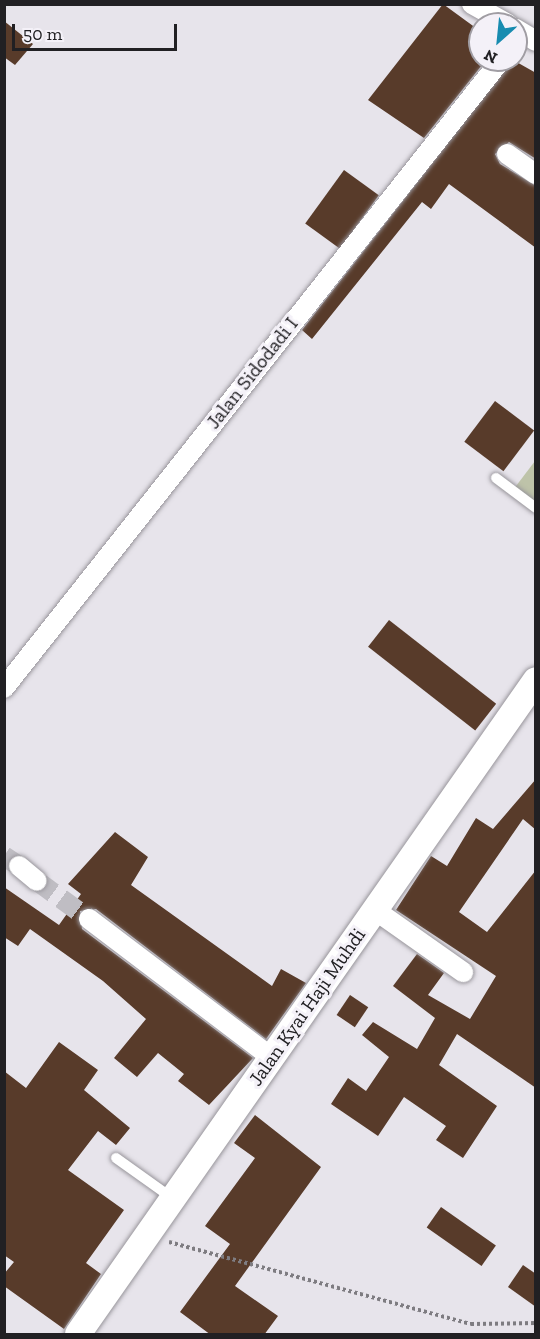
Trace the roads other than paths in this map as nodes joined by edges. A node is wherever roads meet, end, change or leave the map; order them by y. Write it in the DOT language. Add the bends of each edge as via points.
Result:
graph roads {
  1 [pos="492,72"];
  2 [pos="507,154"];
  3 [pos="536,174"];
  4 [pos="496,478"];
  5 [pos="536,508"];
  6 [pos="536,680"];
  7 [pos="4,688"];
  8 [pos="19,866"];
  9 [pos="37,881"];
  10 [pos="375,910"];
  11 [pos="89,919"];
  12 [pos="463,972"];
  13 [pos="272,1058"];
  14 [pos="116,1158"];
  15 [pos="173,1198"];
  16 [pos="78,1335"];
  1 -- 7 [label="street, Jalan Sidodadi I"];
  2 -- 3 [label="street"];
  4 -- 5 [label="lane"];
  6 -- 10 [label="street, Jalan Kyai Haji Muhdi"];
  8 -- 9 [label="street"];
  10 -- 12 [label="street"];
  10 -- 13 [label="street, Jalan Kyai Haji Muhdi"];
  11 -- 13 [label="street"];
  13 -- 15 [label="street, Jalan Kyai Haji Muhdi"];
  14 -- 15 [label="lane"];
  15 -- 16 [label="street, Jalan Kyai Haji Muhdi"];
}
